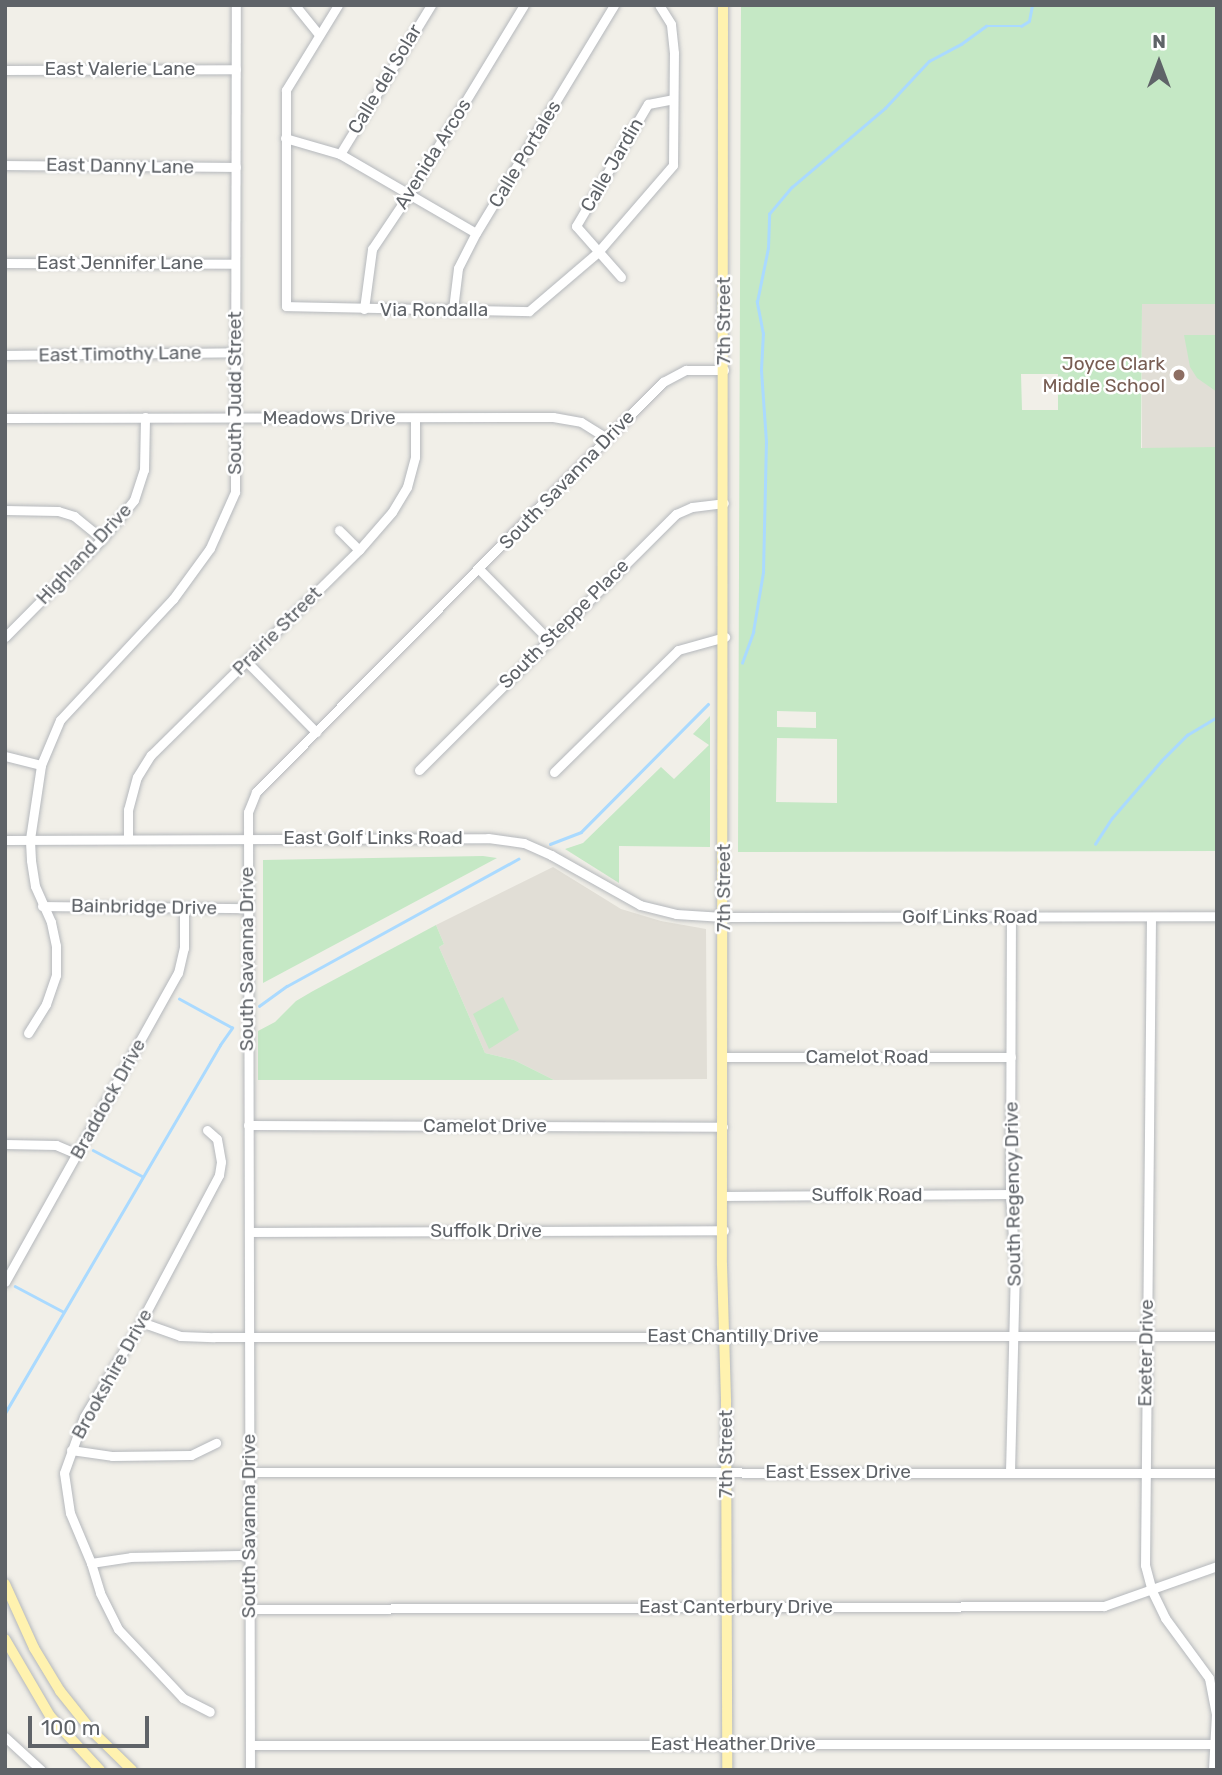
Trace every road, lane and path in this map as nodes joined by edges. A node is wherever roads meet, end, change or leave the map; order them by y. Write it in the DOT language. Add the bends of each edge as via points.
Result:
graph roads {
  1 [pos="236,5"];
  2 [pos="295,5"];
  3 [pos="338,5"];
  4 [pos="431,5"];
  5 [pos="524,5"];
  6 [pos="614,5"];
  7 [pos="659,5"];
  8 [pos="723,5"];
  9 [pos="318,33"];
  10 [pos="5,69"];
  11 [pos="236,69"];
  12 [pos="673,99"];
  13 [pos="285,138"];
  14 [pos="340,154"];
  15 [pos="5,165"];
  16 [pos="236,167"];
  17 [pos="410,194"];
  18 [pos="476,233"];
  19 [pos="598,252"];
  20 [pos="5,262"];
  21 [pos="236,264"];
  22 [pos="621,277"];
  23 [pos="364,309"];
  24 [pos="453,309"];
  25 [pos="235,352"];
  26 [pos="5,355"];
  27 [pos="724,370"];
  28 [pos="145,417"];
  29 [pos="236,417"];
  30 [pos="5,418"];
  31 [pos="415,418"];
  32 [pos="606,437"];
  33 [pos="724,503"];
  34 [pos="5,510"];
  35 [pos="339,530"];
  36 [pos="102,539"];
  37 [pos="359,550"];
  38 [pos="480,570"];
  39 [pos="5,637"];
  40 [pos="725,637"];
  41 [pos="548,639"];
  42 [pos="246,662"];
  43 [pos="316,732"];
  44 [pos="5,756"];
  45 [pos="41,765"];
  46 [pos="419,770"];
  47 [pos="554,772"];
  48 [pos="247,838"];
  49 [pos="30,839"];
  50 [pos="128,839"];
  51 [pos="5,840"];
  52 [pos="42,906"];
  53 [pos="184,908"];
  54 [pos="247,908"];
  55 [pos="1217,916"];
  56 [pos="723,917"];
  57 [pos="1011,917"];
  58 [pos="1151,917"];
  59 [pos="28,1033"];
  60 [pos="724,1057"];
  61 [pos="1011,1057"];
  62 [pos="248,1125"];
  63 [pos="723,1128"];
  64 [pos="207,1130"];
  65 [pos="5,1144"];
  66 [pos="77,1154"];
  67 [pos="1010,1194"];
  68 [pos="724,1196"];
  69 [pos="724,1230"];
  70 [pos="249,1232"];
  71 [pos="5,1282"];
  72 [pos="141,1322"];
  73 [pos="250,1336"];
  74 [pos="723,1336"];
  75 [pos="1013,1336"];
  76 [pos="1146,1336"];
  77 [pos="1217,1336"];
  78 [pos="216,1443"];
  79 [pos="71,1450"];
  80 [pos="250,1472"];
  81 [pos="726,1472"];
  82 [pos="1010,1472"];
  83 [pos="1217,1473"];
  84 [pos="1144,1474"];
  85 [pos="249,1555"];
  86 [pos="91,1563"];
  87 [pos="1217,1566"];
  88 [pos="5,1584"];
  89 [pos="1152,1591"];
  90 [pos="727,1607"];
  91 [pos="248,1609"];
  92 [pos="5,1639"];
  93 [pos="210,1712"];
  94 [pos="5,1737"];
  95 [pos="727,1744"];
  96 [pos="1215,1744"];
  97 [pos="250,1745"];
  98 [pos="41,1770"];
  99 [pos="100,1770"];
  100 [pos="132,1770"];
  101 [pos="250,1770"];
  102 [pos="727,1770"];
  103 [pos="1213,1770"];
  1 -- 11 [label="street, South Judd Street"];
  2 -- 9 [label="street"];
  3 -- 9 [label="street, Via Rondalla"];
  4 -- 14 [label="street, Calle del Solar"];
  5 -- 17 [label="street, Avenida Arcos"];
  6 -- 18 [label="street, Calle Portales"];
  7 -- 12 [label="street, Via Rondalla" via="671,24"];
  8 -- 27 [label="main road, 7th Street"];
  9 -- 13 [label="street, Via Rondalla" via="286,90"];
  10 -- 11 [label="street, East Valerie Lane"];
  11 -- 16 [label="street, South Judd Street"];
  12 -- 19 [label="street, Via Rondalla" via="673,165"];
  12 -- 19 [label="street, Calle Jardin" via="648,104 576,226"];
  13 -- 14 [label="street"];
  13 -- 23 [label="street, Via Rondalla" via="286,306"];
  14 -- 17 [label="street"];
  15 -- 16 [label="street, East Danny Lane"];
  16 -- 21 [label="street, South Judd Street"];
  17 -- 18 [label="street"];
  17 -- 23 [label="street, Avenida Arcos" via="372,249"];
  18 -- 24 [label="street, Calle Portales" via="458,268"];
  19 -- 22 [label="street, Calle Jardin"];
  19 -- 24 [label="street, Via Rondalla" via="529,311"];
  20 -- 21 [label="street, East Jennifer Lane"];
  21 -- 25 [label="street, South Judd Street"];
  23 -- 24 [label="street, Via Rondalla"];
  25 -- 26 [label="street, East Timothy Lane"];
  25 -- 29 [label="street, South Judd Street"];
  27 -- 32 [label="street, South Savanna Drive" via="674,374"];
  27 -- 33 [label="main road, 7th Street"];
  28 -- 29 [label="street, Meadows Drive"];
  28 -- 30 [label="street, Meadows Drive"];
  28 -- 36 [label="street, Highland Drive" via="144,470 134,500"];
  29 -- 31 [label="street, Meadows Drive"];
  29 -- 45 [label="street, South Judd Street" via="235,492 210,548 173,599 60,720"];
  31 -- 32 [label="street, Meadows Drive" via="553,417 582,422"];
  31 -- 37 [label="street, Prairie Street" via="415,457 407,487"];
  32 -- 38 [label="street, South Savanna Drive"];
  33 -- 40 [label="main road, 7th Street"];
  33 -- 41 [label="street, South Steppe Place" via="676,514"];
  34 -- 36 [label="street" via="58,511 74,516"];
  35 -- 37 [label="street"];
  36 -- 39 [label="street, Highland Drive"];
  37 -- 42 [label="street, Prairie Street"];
  38 -- 41 [label="street"];
  38 -- 43 [label="street, South Savanna Drive"];
  40 -- 47 [label="street" via="678,650"];
  40 -- 56 [label="main road, 7th Street"];
  41 -- 46 [label="street, South Steppe Place"];
  42 -- 43 [label="street"];
  42 -- 50 [label="street, Prairie Street" via="151,755 137,777 128,810"];
  43 -- 48 [label="street, South Savanna Drive" via="256,792 248,812"];
  44 -- 45 [label="street"];
  45 -- 49 [label="street, South Judd Street"];
  48 -- 50 [label="street, East Golf Links Road"];
  48 -- 54 [label="street, South Savanna Drive"];
  48 -- 56 [label="street, East Golf Links Road" via="440,836 524,843 640,905 677,914"];
  49 -- 50 [label="street, East Golf Links Road"];
  49 -- 51 [label="street, East Golf Links Road"];
  49 -- 52 [label="street, South Judd Street"];
  52 -- 53 [label="street, Bainbridge Drive"];
  52 -- 59 [label="street, South Judd Street" via="56,946 56,975 46,1004"];
  53 -- 54 [label="street, Bainbridge Drive"];
  53 -- 66 [label="street, Braddock Drive" via="184,948 178,973"];
  54 -- 62 [label="street, South Savanna Drive"];
  55 -- 58 [label="street, Golf Links Road"];
  56 -- 57 [label="street, Golf Links Road"];
  56 -- 60 [label="main road, 7th Street"];
  57 -- 58 [label="street, Golf Links Road"];
  57 -- 61 [label="street, South Regency Drive"];
  58 -- 76 [label="street, Exeter Drive"];
  60 -- 61 [label="street, Camelot Road"];
  60 -- 63 [label="main road, 7th Street"];
  61 -- 67 [label="street, South Regency Drive"];
  62 -- 63 [label="street, Camelot Drive"];
  62 -- 70 [label="street, South Savanna Drive"];
  63 -- 68 [label="main road, 7th Street"];
  64 -- 72 [label="street, Brookshire Drive" via="217,1139 219,1175"];
  65 -- 66 [label="street" via="56,1145"];
  66 -- 71 [label="street, Braddock Drive"];
  67 -- 68 [label="street, Suffolk Road"];
  67 -- 75 [label="street, South Regency Drive"];
  68 -- 69 [label="main road, 7th Street"];
  69 -- 70 [label="street, Suffolk Drive"];
  69 -- 74 [label="main road, 7th Street"];
  70 -- 73 [label="street, South Savanna Drive"];
  72 -- 73 [label="street, East Chantilly Drive" via="180,1336"];
  72 -- 79 [label="street, Brookshire Drive" via="84,1418"];
  73 -- 74 [label="street, East Chantilly Drive"];
  73 -- 80 [label="street, South Savanna Drive"];
  74 -- 75 [label="street, East Chantilly Drive"];
  74 -- 81 [label="main road, 7th Street"];
  75 -- 76 [label="street, East Chantilly Drive"];
  75 -- 82 [label="street, South Regency Drive"];
  76 -- 77 [label="street, East Chantilly Drive"];
  76 -- 84 [label="street, Exeter Drive"];
  78 -- 79 [label="street" via="191,1455 112,1456"];
  79 -- 86 [label="street, Brookshire Drive" via="64,1473 70,1513"];
  80 -- 81 [label="street, East Essex Drive"];
  80 -- 85 [label="street, South Savanna Drive"];
  81 -- 82 [label="street, East Essex Drive"];
  81 -- 90 [label="main road, 7th Street"];
  82 -- 84 [label="street, East Essex Drive"];
  83 -- 84 [label="street, East Essex Drive"];
  84 -- 89 [label="street, Exeter Drive" via="1145,1565"];
  85 -- 86 [label="street" via="131,1557"];
  85 -- 91 [label="street, South Savanna Drive"];
  86 -- 93 [label="street, Brookshire Drive" via="118,1629 183,1698"];
  87 -- 89 [label="street, East Canterbury Drive"];
  88 -- 100 [label="main road" via="60,1691"];
  89 -- 90 [label="street, East Canterbury Drive" via="1104,1606"];
  89 -- 96 [label="street, Exeter Drive" via="1165,1618 1209,1678 1216,1714"];
  90 -- 91 [label="street, East Canterbury Drive"];
  90 -- 95 [label="main road, 7th Street"];
  91 -- 97 [label="street, South Savanna Drive"];
  92 -- 99 [label="main road" via="50,1716"];
  94 -- 98 [label="street"];
  95 -- 96 [label="street, East Heather Drive"];
  95 -- 97 [label="street, East Heather Drive"];
  95 -- 102 [label="main road, 7th Street"];
  96 -- 103 [label="street, Exeter Drive"];
  97 -- 101 [label="street, South Savanna Drive"];
}
